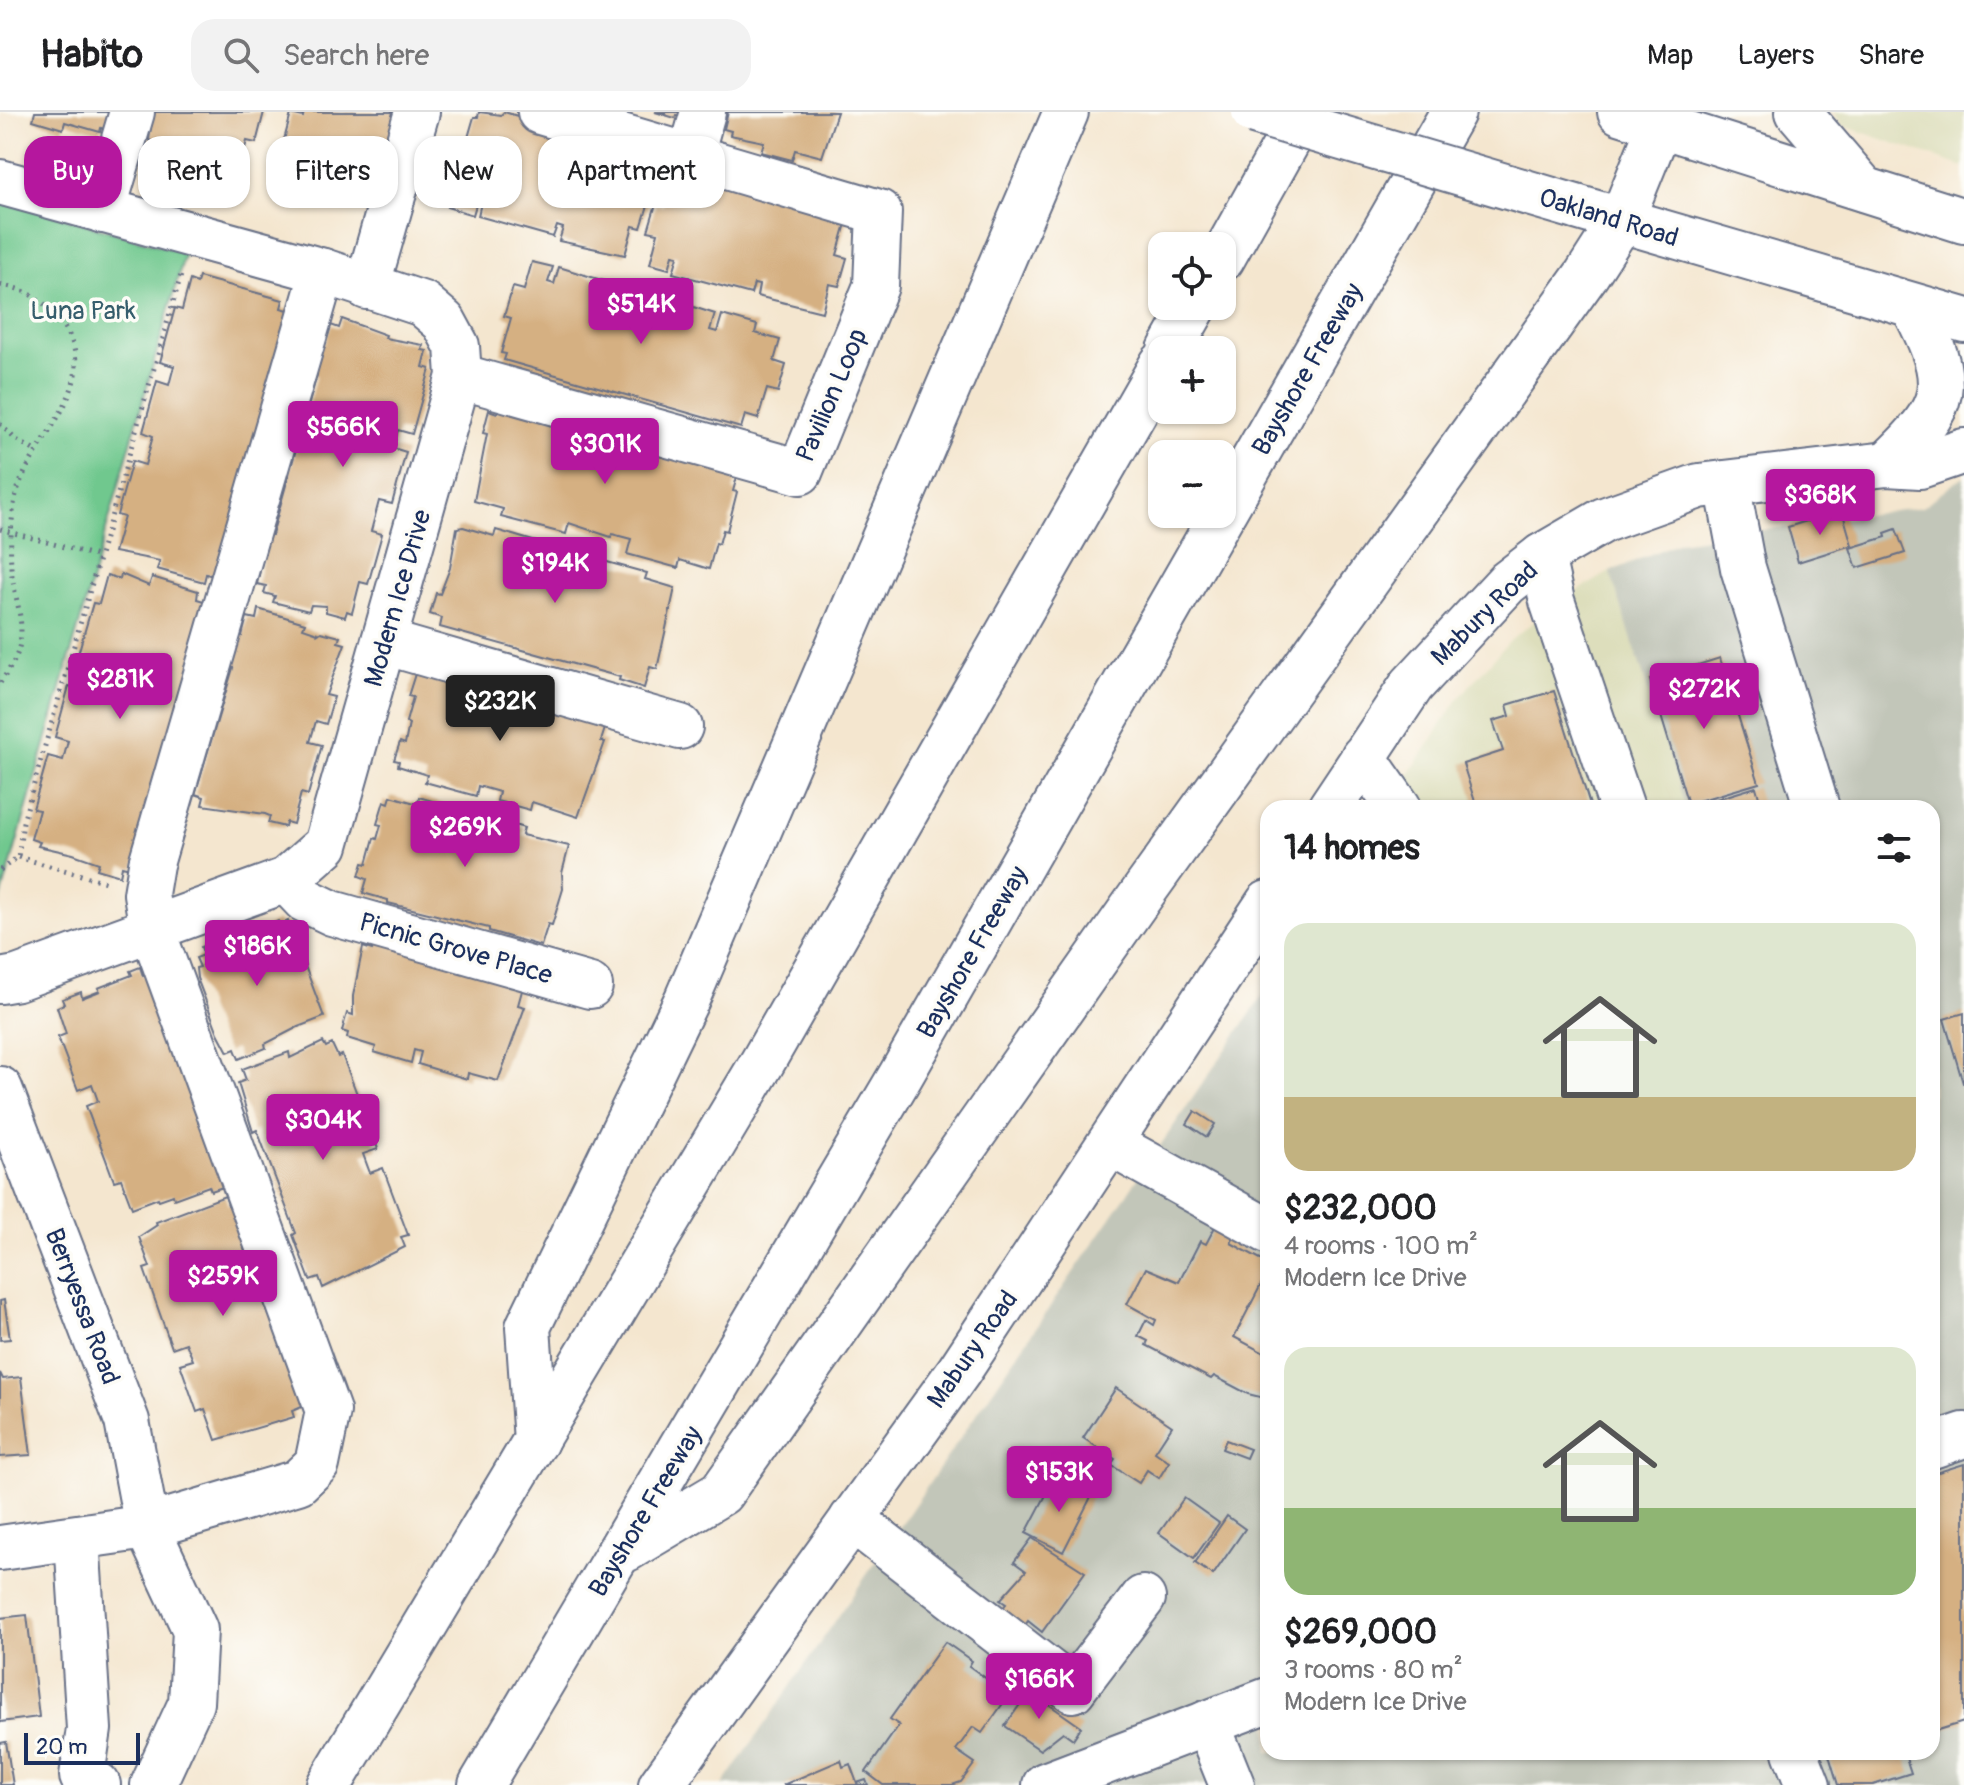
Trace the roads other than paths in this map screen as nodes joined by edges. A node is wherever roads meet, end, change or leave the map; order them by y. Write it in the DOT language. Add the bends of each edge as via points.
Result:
graph roads {
  1 [pos="132,112"];
  2 [pos="417,112"];
  3 [pos="540,112"];
  4 [pos="703,112"];
  5 [pos="1066,112"];
  6 [pos="1254,112"];
  7 [pos="1304,112"];
  8 [pos="1453,112"];
  9 [pos="1798,112"];
  10 [pos="1643,116"];
  11 [pos="624,136"];
  12 [pos="696,136"];
  13 [pos="725,165"];
  14 [pos="0,182"];
  15 [pos="1864,189"];
  16 [pos="103,211"];
  17 [pos="1621,221"];
  18 [pos="1964,221"];
  19 [pos="1236,234"];
  20 [pos="323,271"];
  21 [pos="367,287"];
  22 [pos="1914,308"];
  23 [pos="1964,320"];
  24 [pos="459,376"];
  25 [pos="1148,388"];
  26 [pos="1964,451"];
  27 [pos="1887,464"];
  28 [pos="1727,483"];
  29 [pos="1542,556"];
  30 [pos="384,642"];
  31 [pos="680,727"];
  32 [pos="1363,757"];
  33 [pos="1335,800"];
  34 [pos="1393,800"];
  35 [pos="1619,800"];
  36 [pos="1815,800"];
  37 [pos="286,880"];
  38 [pos="1260,915"];
  39 [pos="152,929"];
  40 [pos="0,981"];
  41 [pos="590,986"];
  42 [pos="0,1089"];
  43 [pos="1111,1144"];
  44 [pos="1260,1227"];
  45 [pos="1964,1435"];
  46 [pos="536,1441"];
  47 [pos="1940,1443"];
  48 [pos="852,1519"];
  49 [pos="147,1527"];
  50 [pos="77,1538"];
  51 [pos="0,1548"];
  52 [pos="623,1551"];
  53 [pos="1143,1598"];
  54 [pos="1260,1703"];
  55 [pos="1207,1723"];
  56 [pos="1798,1760"];
  57 [pos="86,1782"];
  58 [pos="153,1785"];
  59 [pos="329,1785"];
  60 [pos="481,1785"];
  61 [pos="661,1785"];
  62 [pos="1047,1785"];
  63 [pos="1232,1785"];
  64 [pos="1808,1785"];
  1 -- 16 [label="main road"];
  2 -- 21 [label="main road"];
  3 -- 11 [label="main road, Pavilion Loop"];
  4 -- 12 [label="main road"];
  5 -- 46 [label="main road" via="687,999 528,1327"];
  6 -- 17 [label="main road, Oakland Road, bridge"];
  7 -- 19 [label="main road"];
  8 -- 52 [label="main road, Bayshore Freeway"];
  9 -- 15 [label="main road"];
  10 -- 15 [label="main road"];
  10 -- 17 [label="main road"];
  13 -- 24 [label="main road, Pavilion Loop" via="879,212 876,286 800,472"];
  14 -- 16 [label="main road, Modern Ice Drive"];
  15 -- 18 [label="main road"];
  16 -- 20 [label="main road, Modern Ice Drive"];
  17 -- 22 [label="main road, Oakland Road"];
  17 -- 52 [label="main road" via="721,1493"];
  20 -- 21 [label="main road, Modern Ice Drive"];
  20 -- 39 [label="main road" via="151,864 146,894"];
  21 -- 24 [label="main road, Modern Ice Drive" via="423,304 444,322 457,346"];
  22 -- 23 [label="main road, Oakland Road"];
  22 -- 27 [label="main road" via="1932,341 1942,380 1924,429"];
  24 -- 30 [label="main road, Modern Ice Drive"];
  25 -- 46 [label="main road" via="762,1063"];
  26 -- 27 [label="main road, Mabury Road" via="1920,466"];
  27 -- 28 [label="main road, Mabury Road"];
  28 -- 29 [label="main road, Mabury Road" via="1699,486 1604,520"];
  28 -- 36 [label="main road" via="1743,568"];
  29 -- 32 [label="main road, Mabury Road" via="1507,583 1412,685"];
  29 -- 35 [label="main road" via="1552,601"];
  30 -- 31 [label="main road"];
  30 -- 37 [label="main road, Modern Ice Drive" via="326,845"];
  32 -- 33 [label="main road, Mabury Road"];
  32 -- 34 [label="main road"];
  37 -- 39 [label="main road, Modern Ice Drive"];
  37 -- 41 [label="main road, Picnic Grove Place" via="305,900 332,913"];
  38 -- 43 [label="main road, Mabury Road"];
  39 -- 40 [label="main road, Modern Ice Drive"];
  39 -- 49 [label="main road" via="328,1411 317,1464 298,1482"];
  42 -- 49 [label="main road, Berryessa Road" via="127,1421"];
  43 -- 44 [label="main road"];
  43 -- 48 [label="main road, Mabury Road"];
  45 -- 47 [label="main road"];
  46 -- 59 [label="main road"];
  48 -- 53 [label="main road" via="1073,1690"];
  48 -- 61 [label="main road, Mabury Road"];
  49 -- 50 [label="main road"];
  49 -- 58 [label="main road, Berryessa Road" via="195,1630 191,1703"];
  50 -- 51 [label="main road"];
  50 -- 57 [label="main road" via="89,1729"];
  52 -- 60 [label="main road, Bayshore Freeway"];
  54 -- 55 [label="main road"];
  55 -- 62 [label="main road"];
  55 -- 63 [label="main road"];
  56 -- 64 [label="main road"];
}
